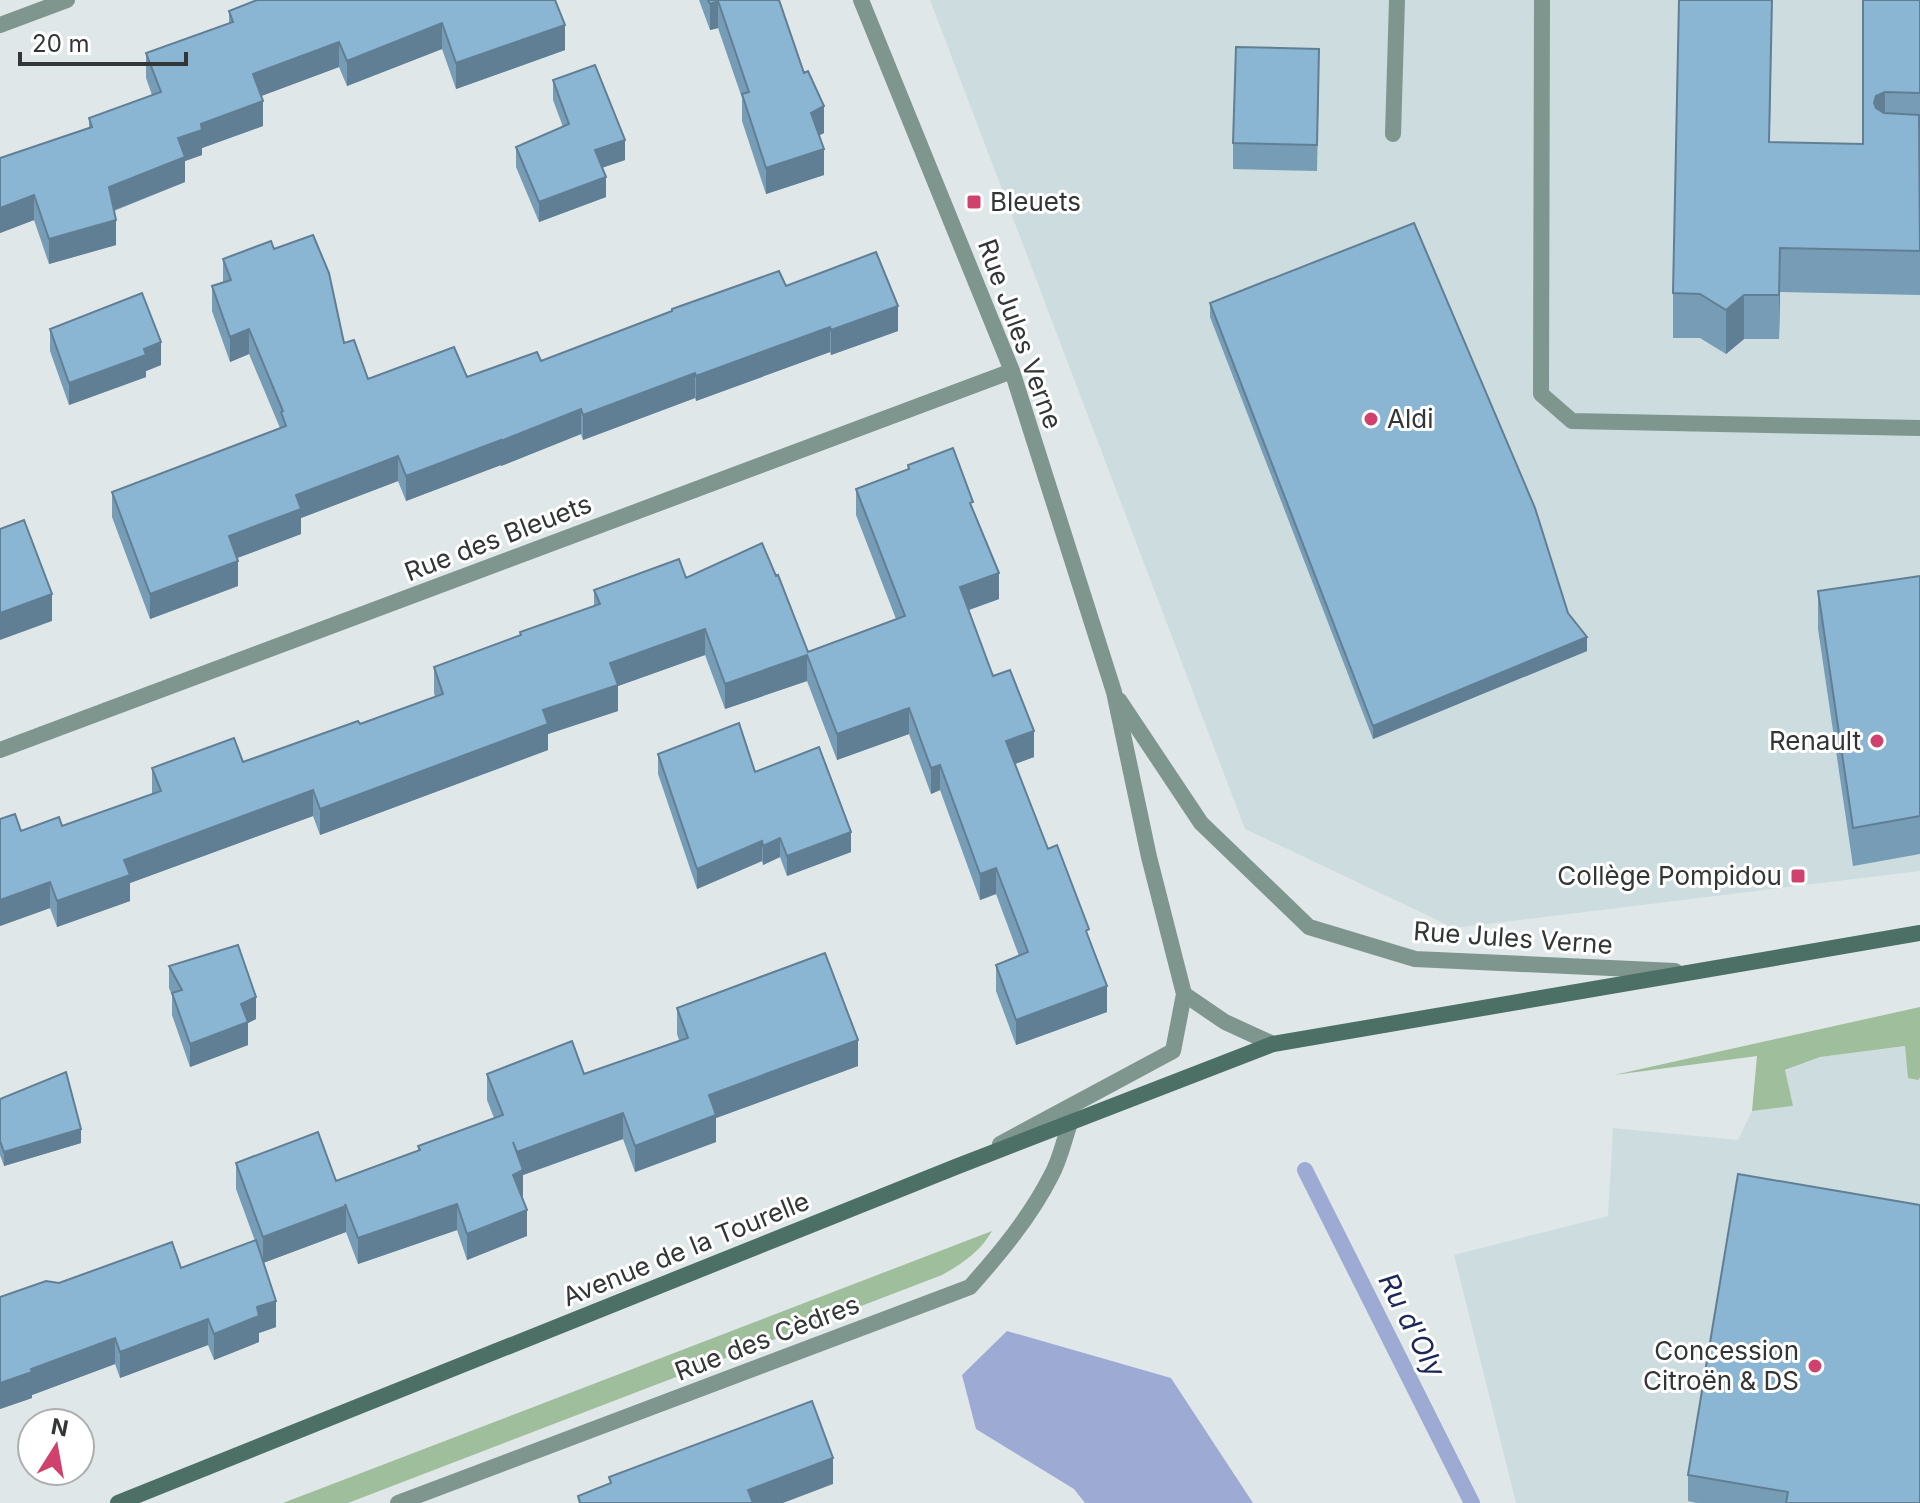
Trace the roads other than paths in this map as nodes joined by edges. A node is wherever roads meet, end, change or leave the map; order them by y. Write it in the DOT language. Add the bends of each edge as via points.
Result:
graph roads {
  1 [pos="67,0"];
  2 [pos="861,0"];
  3 [pos="1397,0"];
  4 [pos="1542,0"];
  5 [pos="0,25"];
  6 [pos="1393,134"];
  7 [pos="1012,371"];
  8 [pos="1920,428"];
  9 [pos="1114,692"];
  10 [pos="0,750"];
  11 [pos="1920,933"];
  12 [pos="1690,972"];
  13 [pos="1184,994"];
  14 [pos="1273,1044"];
  15 [pos="1070,1123"];
  16 [pos="958,1166"];
  17 [pos="118,1503"];
  18 [pos="398,1503"];
  1 -- 5 [label="street"];
  2 -- 7 [label="street, Rue Jules Verne"];
  3 -- 6 [label="street"];
  4 -- 8 [label="street" via="1541,394 1572,421"];
  7 -- 9 [label="street, Rue Jules Verne"];
  7 -- 10 [label="street, Rue des Bleuets"];
  9 -- 12 [label="street, Rue Jules Verne" via="1201,823 1309,927 1415,959"];
  9 -- 13 [label="street, Rue Jules Verne"];
  11 -- 12 [label="main road, Avenue de la Tourelle"];
  12 -- 14 [label="main road, Avenue de la Tourelle"];
  13 -- 14 [label="street" via="1225,1022"];
  13 -- 16 [label="street" via="1173,1051"];
  14 -- 15 [label="main road, Avenue de la Tourelle"];
  15 -- 16 [label="main road, Avenue de la Tourelle"];
  15 -- 18 [label="street, Rue des Cèdres" via="1053,1173 1037,1200 970,1287"];
  16 -- 17 [label="main road, Avenue de la Tourelle"];
}
